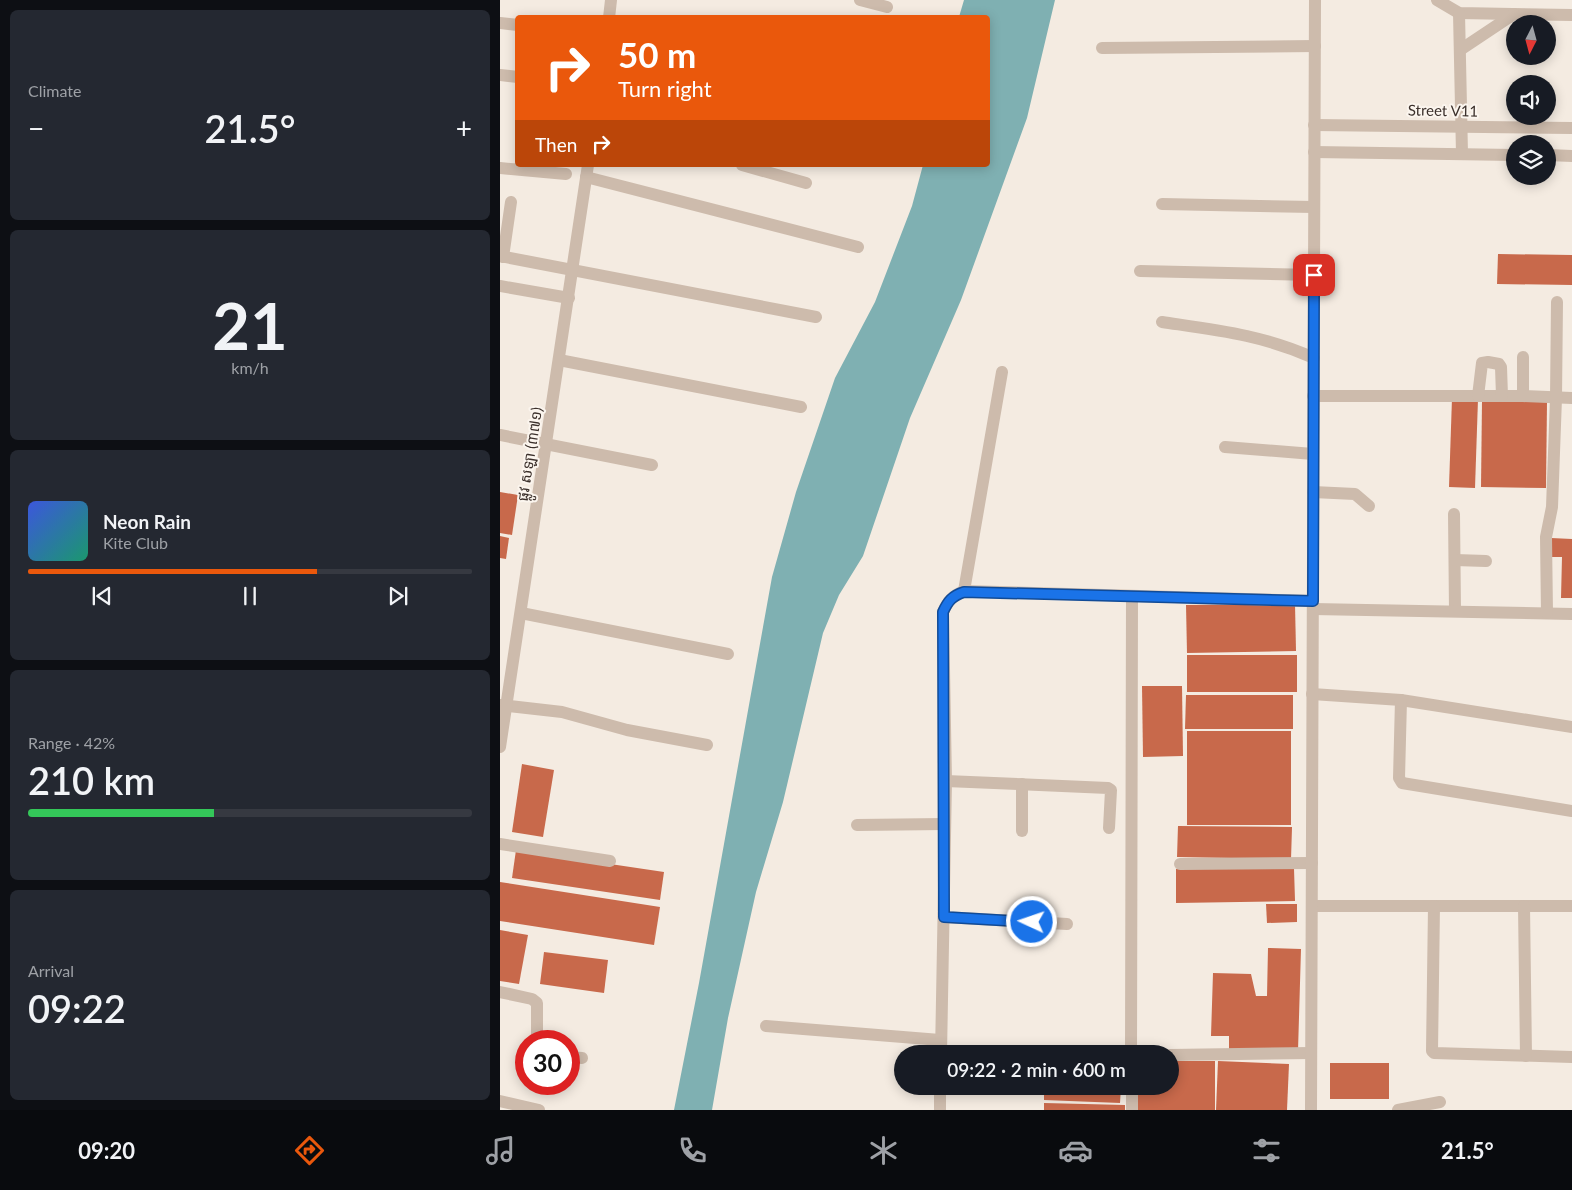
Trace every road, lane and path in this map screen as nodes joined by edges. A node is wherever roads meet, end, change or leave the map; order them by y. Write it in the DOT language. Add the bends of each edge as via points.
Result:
graph roads {
  1 [pos="611,0"];
  2 [pos="860,0"];
  3 [pos="1315,0"];
  4 [pos="1436,0"];
  5 [pos="887,7"];
  6 [pos="1459,12"];
  7 [pos="1514,14"];
  8 [pos="609,15"];
  9 [pos="1572,15"];
  10 [pos="500,23"];
  11 [pos="515,24"];
  12 [pos="1314,46"];
  13 [pos="1102,48"];
  14 [pos="1460,50"];
  15 [pos="500,75"];
  16 [pos="515,77"];
  17 [pos="1314,125"];
  18 [pos="1462,127"];
  19 [pos="1572,128"];
  20 [pos="1314,152"];
  21 [pos="1462,154"];
  22 [pos="1506,155"];
  23 [pos="1556,155"];
  24 [pos="1572,156"];
  25 [pos="749,167"];
  26 [pos="500,168"];
  27 [pos="532,168"];
  28 [pos="587,171"];
  29 [pos="566,174"];
  30 [pos="806,183"];
  31 [pos="511,202"];
  32 [pos="1162,204"];
  33 [pos="1314,207"];
  34 [pos="858,247"];
  35 [pos="502,257"];
  36 [pos="573,269"];
  37 [pos="1140,271"];
  38 [pos="1314,275"];
  39 [pos="500,286"];
  40 [pos="569,298"];
  41 [pos="1557,302"];
  42 [pos="816,317"];
  43 [pos="1162,322"];
  44 [pos="1314,358"];
  45 [pos="559,360"];
  46 [pos="1002,372"];
  47 [pos="1502,376"];
  48 [pos="1313,396"];
  49 [pos="1478,396"];
  50 [pos="1502,396"];
  51 [pos="1523,396"];
  52 [pos="1556,398"];
  53 [pos="1572,398"];
  54 [pos="801,407"];
  55 [pos="500,435"];
  56 [pos="547,442"];
  57 [pos="1225,447"];
  58 [pos="1313,454"];
  59 [pos="652,465"];
  60 [pos="1313,492"];
  61 [pos="1369,506"];
  62 [pos="1454,514"];
  63 [pos="1455,560"];
  64 [pos="1486,561"];
  65 [pos="964,592"];
  66 [pos="1132,596"];
  67 [pos="1313,605"];
  68 [pos="1455,611"];
  69 [pos="521,613"];
  70 [pos="1547,613"];
  71 [pos="1572,614"];
  72 [pos="728,654"];
  73 [pos="1312,694"];
  74 [pos="1401,700"];
  75 [pos="504,705"];
  76 [pos="1572,727"];
  77 [pos="707,746"];
  78 [pos="500,747"];
  79 [pos="946,782"];
  80 [pos="1022,784"];
  81 [pos="1572,811"];
  82 [pos="944,824"];
  83 [pos="857,825"];
  84 [pos="1109,828"];
  85 [pos="1022,831"];
  86 [pos="500,844"];
  87 [pos="610,862"];
  88 [pos="1312,863"];
  89 [pos="1180,864"];
  90 [pos="1312,906"];
  91 [pos="1434,906"];
  92 [pos="1524,906"];
  93 [pos="1572,906"];
  94 [pos="944,917"];
  95 [pos="1067,924"];
  96 [pos="500,992"];
  97 [pos="766,1026"];
  98 [pos="537,1030"];
  99 [pos="940,1040"];
  100 [pos="940,1045"];
  101 [pos="1131,1045"];
  102 [pos="1311,1053"];
  103 [pos="1179,1055"];
  104 [pos="1526,1056"];
  105 [pos="1572,1057"];
  106 [pos="940,1095"];
  107 [pos="1132,1095"];
  108 [pos="500,1101"];
  109 [pos="1440,1102"];
  110 [pos="539,1110"];
  111 [pos="940,1110"];
  112 [pos="1132,1110"];
  113 [pos="1311,1110"];
  114 [pos="1398,1110"];
  1 -- 8 [label="street"];
  2 -- 5 [label="street"];
  3 -- 12 [label="street"];
  4 -- 6 [label="street"];
  6 -- 7 [label="street"];
  6 -- 14 [label="street"];
  7 -- 9 [label="street"];
  7 -- 14 [label="street"];
  10 -- 11 [label="street"];
  12 -- 13 [label="street"];
  12 -- 17 [label="street"];
  14 -- 18 [label="street"];
  15 -- 16 [label="street"];
  17 -- 18 [label="street, Street V11"];
  17 -- 20 [label="street"];
  18 -- 19 [label="street, Street V11"];
  18 -- 21 [label="street"];
  20 -- 21 [label="street"];
  20 -- 33 [label="street"];
  21 -- 22 [label="street"];
  23 -- 24 [label="street"];
  25 -- 30 [label="street"];
  26 -- 27 [label="street"];
  27 -- 29 [label="street"];
  28 -- 34 [label="street"];
  28 -- 36 [label="street, ផ្លូវ សឡា (៣៧១)"];
  31 -- 35 [label="street"];
  32 -- 33 [label="street"];
  33 -- 38 [label="street"];
  35 -- 36 [label="street"];
  36 -- 40 [label="street, ផ្លូវ សឡា (៣៧១)"];
  36 -- 42 [label="street"];
  37 -- 38 [label="street"];
  38 -- 44 [label="street"];
  39 -- 40 [label="street"];
  40 -- 45 [label="street, ផ្លូវ សឡា (៣៧១)"];
  41 -- 52 [label="street"];
  43 -- 44 [label="street" via="1239,333 1290,347"];
  44 -- 48 [label="street"];
  45 -- 54 [label="street"];
  45 -- 56 [label="street, ផ្លូវ សឡា (៣៧១)"];
  46 -- 65 [label="street"];
  47 -- 49 [label="street" via="1499,364 1482,363"];
  47 -- 50 [label="street"];
  47 -- 51 [label="street" via="1523,363"];
  48 -- 49 [label="street"];
  48 -- 58 [label="street"];
  49 -- 50 [label="street"];
  50 -- 51 [label="street"];
  51 -- 52 [label="street"];
  52 -- 53 [label="street"];
  52 -- 70 [label="street" via="1552,507 1546,537"];
  55 -- 56 [label="street"];
  56 -- 59 [label="street"];
  56 -- 69 [label="street, ផ្លូវ សឡា (៣៧១)"];
  57 -- 58 [label="street"];
  58 -- 60 [label="street"];
  60 -- 61 [label="street" via="1355,494"];
  60 -- 67 [label="street"];
  62 -- 63 [label="street"];
  63 -- 64 [label="street"];
  63 -- 68 [label="street"];
  65 -- 66 [label="street"];
  65 -- 79 [label="street" via="947,602 943,612"];
  66 -- 67 [label="street"];
  66 -- 101 [label="street"];
  67 -- 68 [label="street"];
  67 -- 73 [label="street"];
  68 -- 70 [label="street"];
  69 -- 72 [label="street"];
  69 -- 75 [label="street, ផ្លូវ សឡា (៣៧១)"];
  70 -- 71 [label="street"];
  73 -- 74 [label="street"];
  73 -- 88 [label="street"];
  74 -- 76 [label="street"];
  74 -- 81 [label="street" via="1399,778 1402,784"];
  75 -- 77 [label="street" via="562,712 627,730"];
  75 -- 78 [label="street, ផ្លូវ សឡា (៣៧១)"];
  79 -- 80 [label="street"];
  79 -- 82 [label="street"];
  80 -- 84 [label="street" via="1110,788"];
  80 -- 85 [label="street"];
  82 -- 83 [label="street"];
  82 -- 94 [label="street"];
  86 -- 87 [label="street"];
  88 -- 89 [label="street"];
  88 -- 90 [label="street"];
  90 -- 91 [label="street"];
  90 -- 102 [label="street"];
  91 -- 92 [label="street"];
  91 -- 104 [label="street" via="1432,1051 1437,1055"];
  92 -- 93 [label="street"];
  92 -- 104 [label="street"];
  94 -- 95 [label="street"];
  94 -- 99 [label="street"];
  96 -- 98 [label="street" via="532,998 537,1003"];
  97 -- 99 [label="street"];
  99 -- 100 [label="street"];
  102 -- 103 [label="street"];
  102 -- 113 [label="street"];
  104 -- 105 [label="street"];
  106 -- 111 [label="street"];
  107 -- 112 [label="street"];
  108 -- 110 [label="street"];
  109 -- 114 [label="street"];
}
